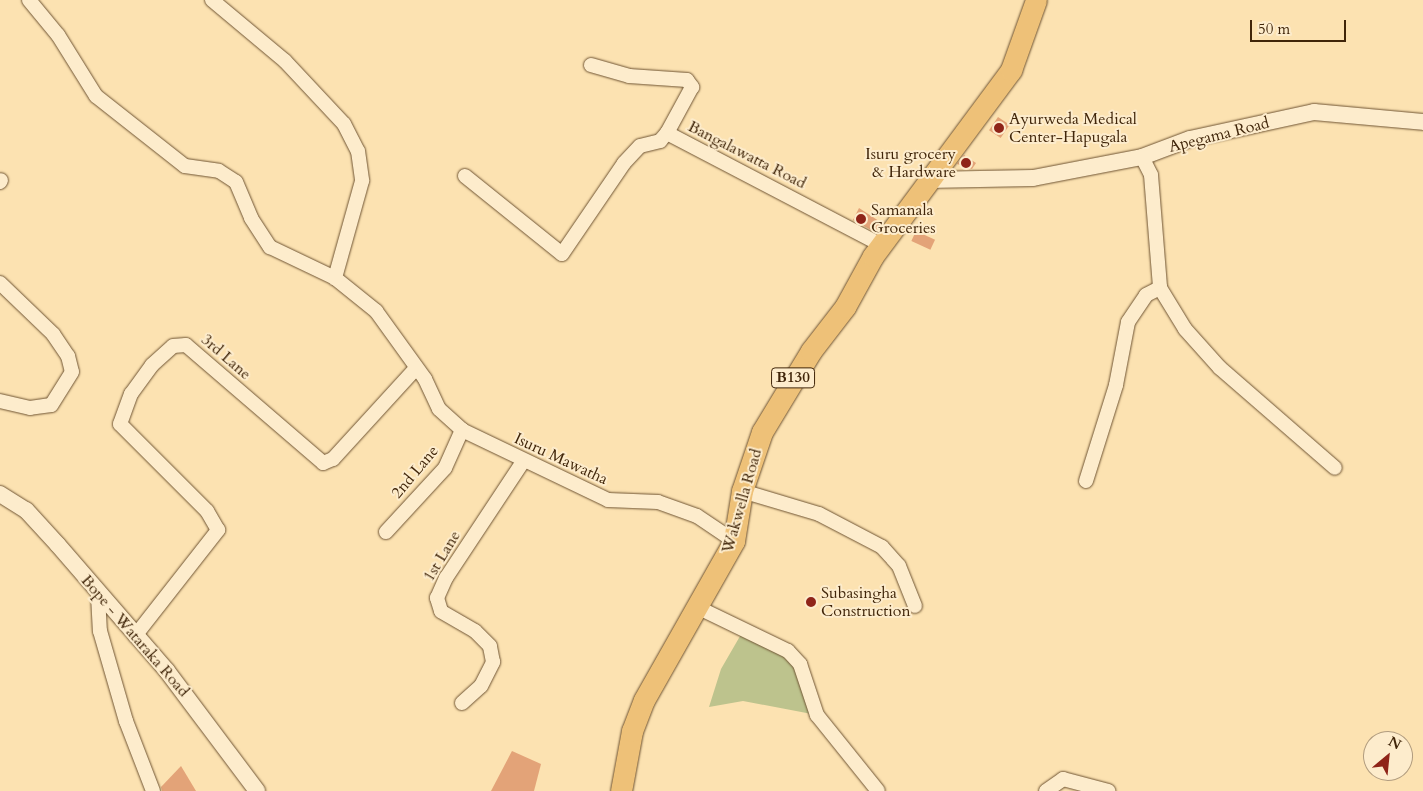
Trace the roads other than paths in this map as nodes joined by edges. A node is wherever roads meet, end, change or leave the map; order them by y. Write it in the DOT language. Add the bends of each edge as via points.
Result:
graph roads {
  1 [pos="29,0"];
  2 [pos="212,0"];
  3 [pos="1036,0"];
  4 [pos="591,65"];
  5 [pos="1423,122"];
  6 [pos="667,133"];
  7 [pos="1142,157"];
  8 [pos="465,176"];
  9 [pos="927,180"];
  10 [pos="881,245"];
  11 [pos="335,278"];
  12 [pos="0,283"];
  13 [pos="1160,288"];
  14 [pos="416,368"];
  15 [pos="0,401"];
  16 [pos="462,430"];
  17 [pos="522,462"];
  18 [pos="1335,468"];
  19 [pos="1086,481"];
  20 [pos="742,490"];
  21 [pos="0,494"];
  22 [pos="386,532"];
  23 [pos="734,540"];
  24 [pos="98,595"];
  25 [pos="915,606"];
  26 [pos="699,608"];
  27 [pos="135,636"];
  28 [pos="462,702"];
  29 [pos="153,791"];
  30 [pos="257,791"];
  31 [pos="622,791"];
  32 [pos="878,791"];
  33 [pos="1046,791"];
  34 [pos="1108,791"];
  1 -- 11 [label="street, Isuru Mawatha" via="58,35 96,96 185,166 219,171 236,182 251,218 270,247"];
  2 -- 11 [label="street" via="285,62 344,124 358,151 362,181"];
  3 -- 9 [label="main road, Wakwella Road / B130" via="1011,70"];
  4 -- 6 [label="street" via="629,76 687,80 692,87"];
  5 -- 7 [label="street, Apegama Road" via="1314,112 1190,139"];
  6 -- 8 [label="street, Bangalawatta Road" via="660,141 640,146 624,163 562,254"];
  6 -- 10 [label="street, Bangalawatta Road"];
  7 -- 9 [label="street, Apegama Road" via="1033,178"];
  7 -- 13 [label="street" via="1151,174"];
  9 -- 10 [label="main road, Wakwella Road / B130"];
  10 -- 20 [label="main road, Wakwella Road / B130" via="845,307 781,396 762,432"];
  11 -- 14 [label="street, Isuru Mawatha" via="376,311"];
  12 -- 15 [label="street" via="54,334 68,356 72,372 51,404 30,408"];
  13 -- 18 [label="street" via="1184,329 1220,368"];
  13 -- 19 [label="street" via="1146,294 1128,322 1116,385"];
  14 -- 16 [label="street, Isuru Mawatha" via="439,409"];
  14 -- 27 [label="street, 3rd Lane" via="333,459 323,463 186,345 173,346 152,365 131,394 120,424 207,511 218,530 184,580"];
  16 -- 17 [label="street, Isuru Mawatha"];
  16 -- 22 [label="street, 2nd Lane" via="445,468"];
  17 -- 23 [label="street, Isuru Mawatha" via="608,500 658,502 697,516"];
  17 -- 28 [label="street, 1st Lane" via="446,578 437,598 441,611 490,646 493,662 481,686"];
  20 -- 23 [label="main road, Wakwella Road / B130"];
  20 -- 25 [label="street" via="818,514 882,547 900,566"];
  21 -- 24 [label="street, Bope - Wataraka Road" via="31,516"];
  23 -- 26 [label="main road, Wakwella Road / B130"];
  24 -- 27 [label="street, Bope - Wataraka Road"];
  24 -- 29 [label="street" via="100,631 126,722"];
  26 -- 31 [label="main road, Wakwella Road / B130" via="644,700 632,731"];
  26 -- 32 [label="street" via="788,651 800,664 817,715"];
  27 -- 30 [label="street, Bope - Wataraka Road" via="195,706"];
  33 -- 34 [label="street" via="1063,779"];
}
